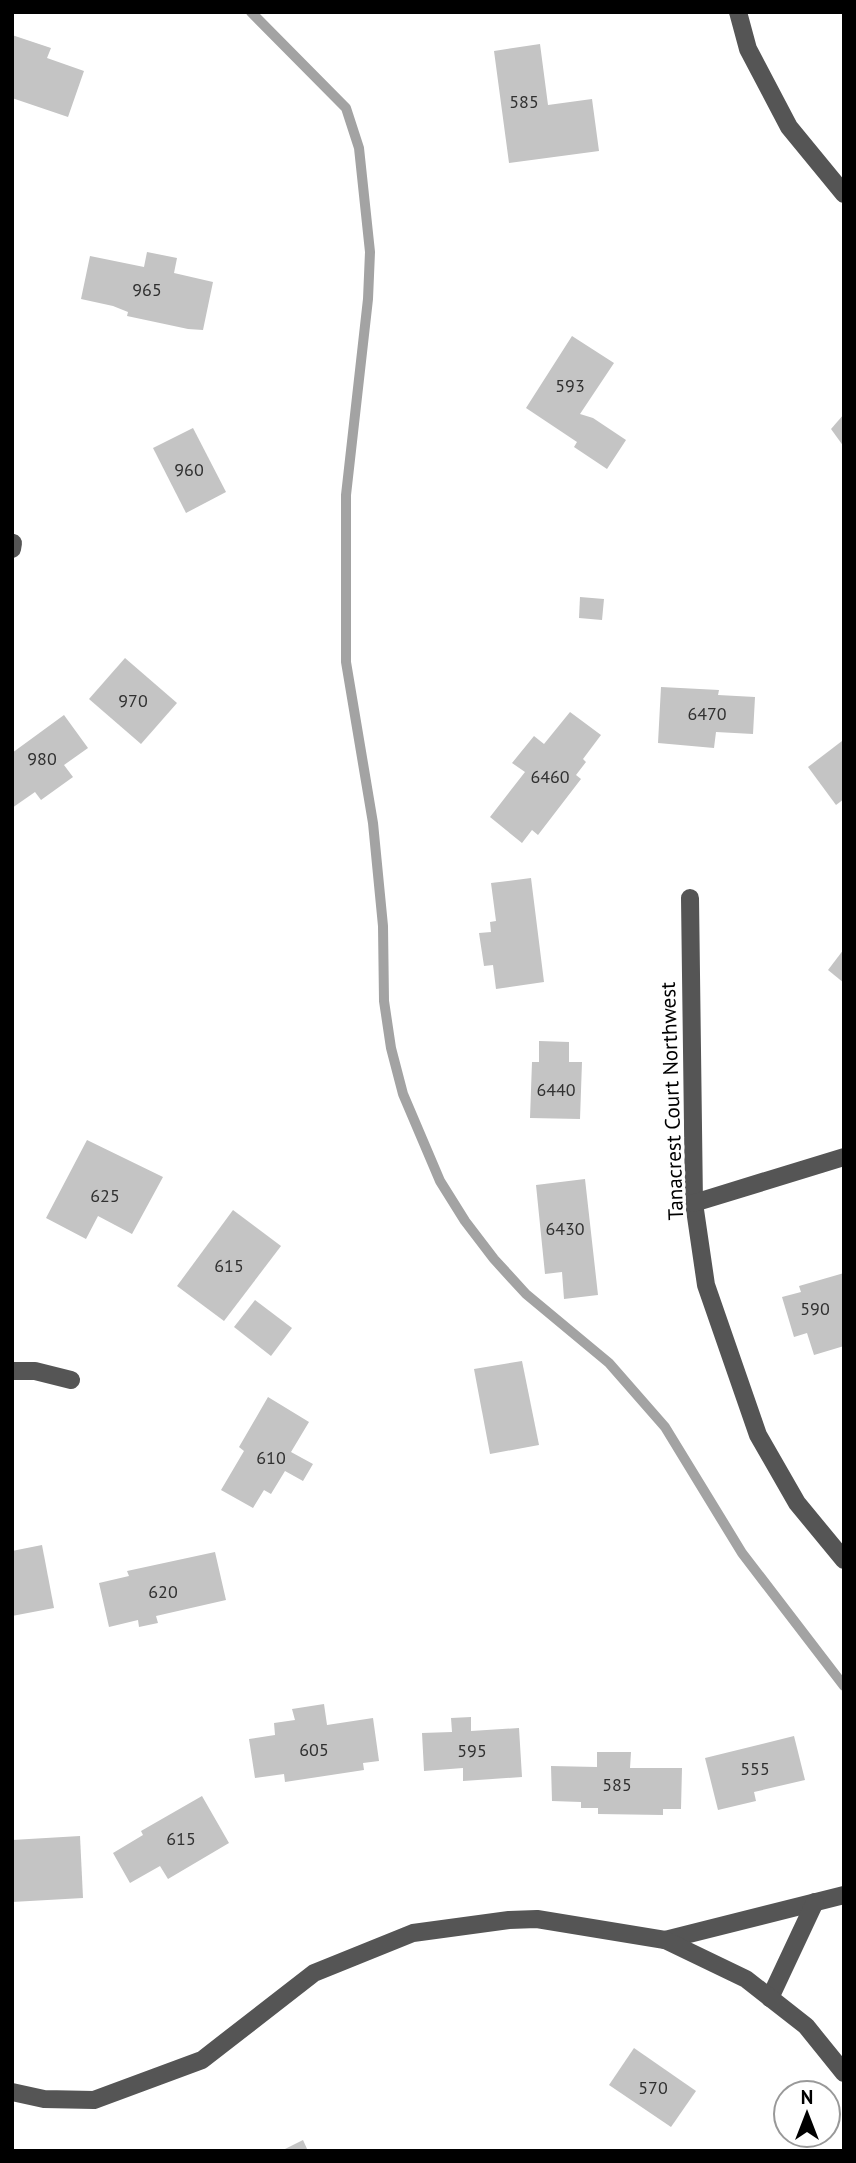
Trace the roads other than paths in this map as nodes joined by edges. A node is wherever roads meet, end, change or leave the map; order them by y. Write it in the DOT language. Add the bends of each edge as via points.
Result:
graph roads {
  1 [pos="738,12"];
  2 [pos="844,194"];
  3 [pos="690,898"];
  4 [pos="844,1157"];
  5 [pos="694,1203"];
  6 [pos="12,1371"];
  7 [pos="71,1380"];
  8 [pos="844,1560"];
  9 [pos="844,1895"];
  10 [pos="815,1902"];
  11 [pos="665,1940"];
  12 [pos="770,1998"];
  13 [pos="844,2073"];
  14 [pos="12,2092"];
  1 -- 2 [label="street" via="748,49 789,127"];
  3 -- 5 [label="street, Tanacrest Court Northwest"];
  4 -- 5 [label="street"];
  5 -- 8 [label="street, Tanacrest Court Northwest" via="706,1285 758,1435 797,1503"];
  6 -- 7 [label="street"];
  9 -- 10 [label="street"];
  10 -- 11 [label="street"];
  10 -- 12 [label="street"];
  11 -- 12 [label="street" via="746,1979"];
  11 -- 14 [label="street" via="537,1919 413,1933 314,1973 202,2060 94,2100 44,2099"];
  12 -- 13 [label="street" via="806,2026"];
}
